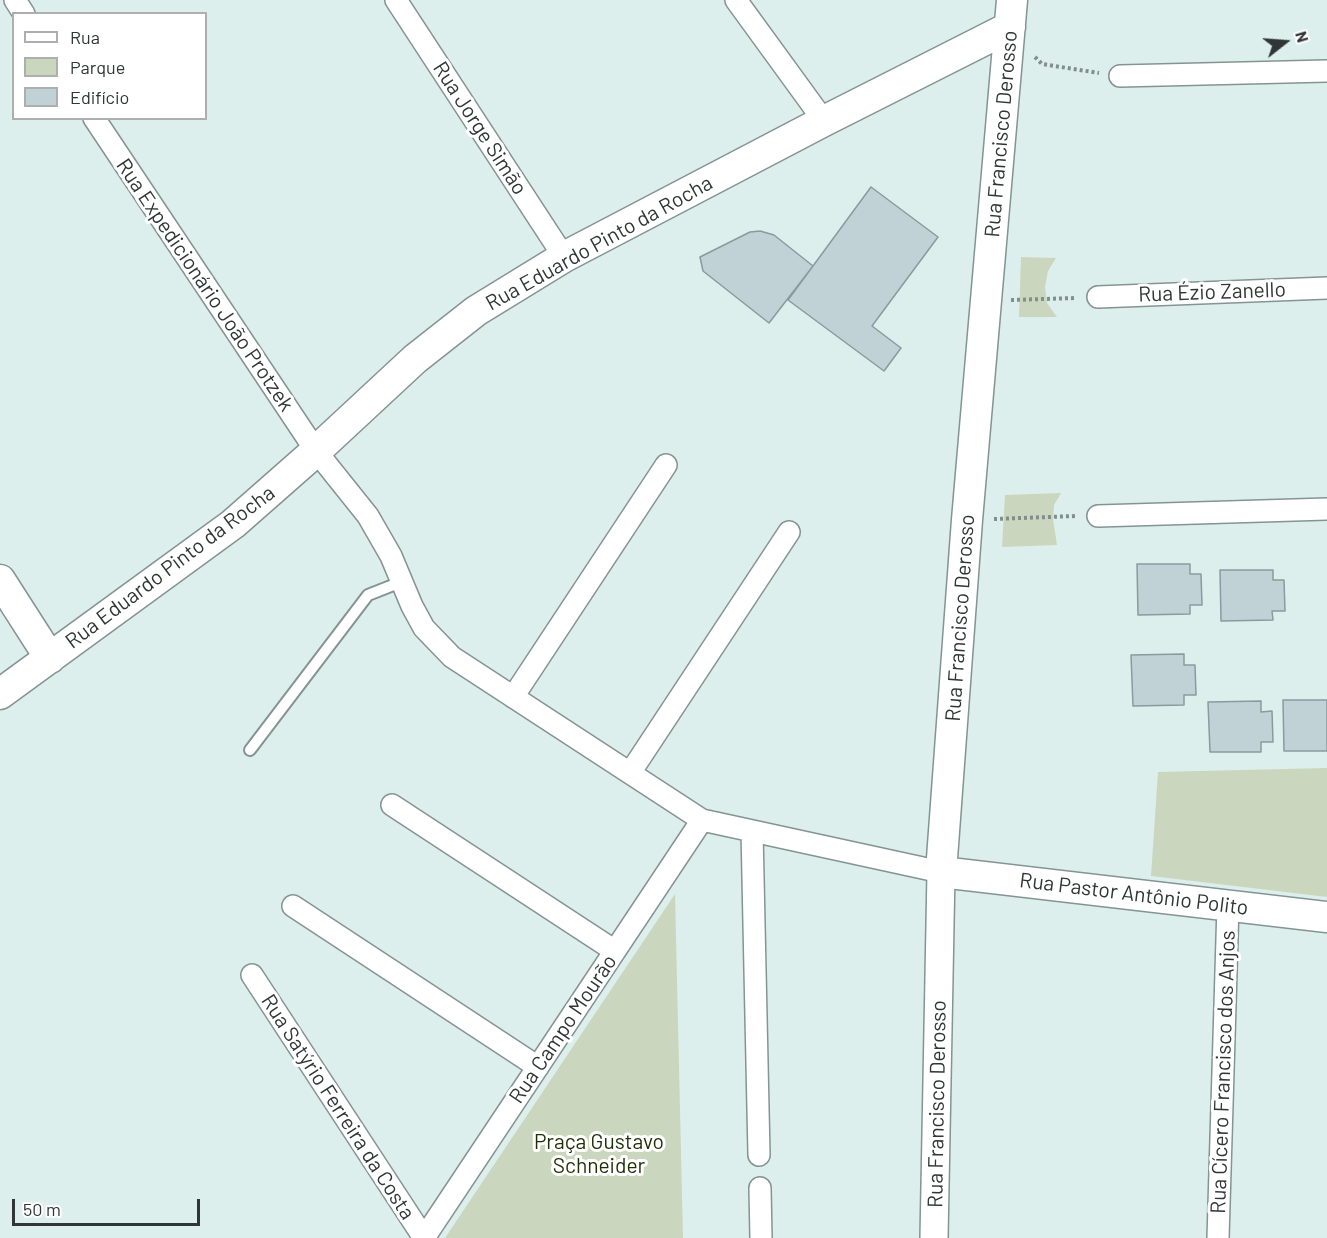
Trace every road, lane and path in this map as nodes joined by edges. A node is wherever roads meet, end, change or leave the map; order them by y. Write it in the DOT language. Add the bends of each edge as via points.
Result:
graph roads {
  1 [pos="396,0"];
  2 [pos="736,0"];
  3 [pos="1011,14"];
  4 [pos="1042,64"];
  5 [pos="1327,71"];
  6 [pos="1120,76"];
  7 [pos="95,120"];
  8 [pos="824,121"];
  9 [pos="564,257"];
  10 [pos="1327,288"];
  11 [pos="1098,297"];
  12 [pos="986,302"];
  13 [pos="316,451"];
  14 [pos="666,465"];
  15 [pos="1327,509"];
  16 [pos="1098,516"];
  17 [pos="967,520"];
  18 [pos="789,532"];
  19 [pos="0,580"];
  20 [pos="401,582"];
  21 [pos="50,658"];
  22 [pos="0,694"];
  23 [pos="513,697"];
  24 [pos="250,750"];
  25 [pos="630,773"];
  26 [pos="392,805"];
  27 [pos="702,820"];
  28 [pos="752,831"];
  29 [pos="940,872"];
  30 [pos="1228,905"];
  31 [pos="293,906"];
  32 [pos="1327,917"];
  33 [pos="615,951"];
  34 [pos="252,975"];
  35 [pos="537,1068"];
  36 [pos="759,1155"];
  37 [pos="760,1188"];
  38 [pos="424,1238"];
  39 [pos="761,1238"];
  40 [pos="934,1238"];
  41 [pos="1218,1238"];
  1 -- 9 [label="street, Rua Jorge Simão"];
  2 -- 8 [label="street"];
  3 -- 8 [label="main road, Rua Eduardo Pinto da Rocha"];
  3 -- 12 [label="main road, Rua Francisco Derosso"];
  4 -- 6 [label="path"];
  5 -- 6 [label="street"];
  7 -- 13 [label="street, Rua Expedicionário João Protzek"];
  8 -- 9 [label="main road, Rua Eduardo Pinto da Rocha"];
  9 -- 13 [label="main road, Rua Eduardo Pinto da Rocha" via="447,332"];
  10 -- 11 [label="street, Rua Ézio Zanello"];
  11 -- 12 [label="path"];
  12 -- 17 [label="main road, Rua Francisco Derosso"];
  13 -- 20 [label="street, Rua Expedicionário João Protzek" via="368,516"];
  13 -- 21 [label="main road, Rua Eduardo Pinto da Rocha" via="233,524"];
  14 -- 23 [label="street"];
  15 -- 16 [label="street"];
  16 -- 17 [label="path"];
  17 -- 29 [label="main road, Rua Francisco Derosso"];
  18 -- 25 [label="street"];
  19 -- 21 [label="main road"];
  20 -- 23 [label="street, Rua Expedicionário João Protzek" via="424,628 437,643"];
  20 -- 24 [label="lane" via="368,595"];
  21 -- 22 [label="main road, Rua Eduardo Pinto da Rocha"];
  23 -- 25 [label="street, Rua Expedicionário João Protzek"];
  25 -- 27 [label="street, Rua Expedicionário João Protzek"];
  26 -- 33 [label="street"];
  27 -- 28 [label="street"];
  27 -- 33 [label="street, Rua Campo Mourão"];
  28 -- 29 [label="street"];
  28 -- 36 [label="street"];
  29 -- 30 [label="main road, Rua Pastor Antônio Polito"];
  29 -- 40 [label="street, Rua Francisco Derosso"];
  30 -- 32 [label="main road, Rua Pastor Antônio Polito"];
  30 -- 41 [label="street, Rua Cícero Francisco dos Anjos"];
  31 -- 35 [label="street"];
  33 -- 35 [label="street, Rua Campo Mourão"];
  34 -- 38 [label="street, Rua Satýrio Ferreira da Costa"];
  35 -- 38 [label="street, Rua Campo Mourão"];
  37 -- 39 [label="street"];
}
